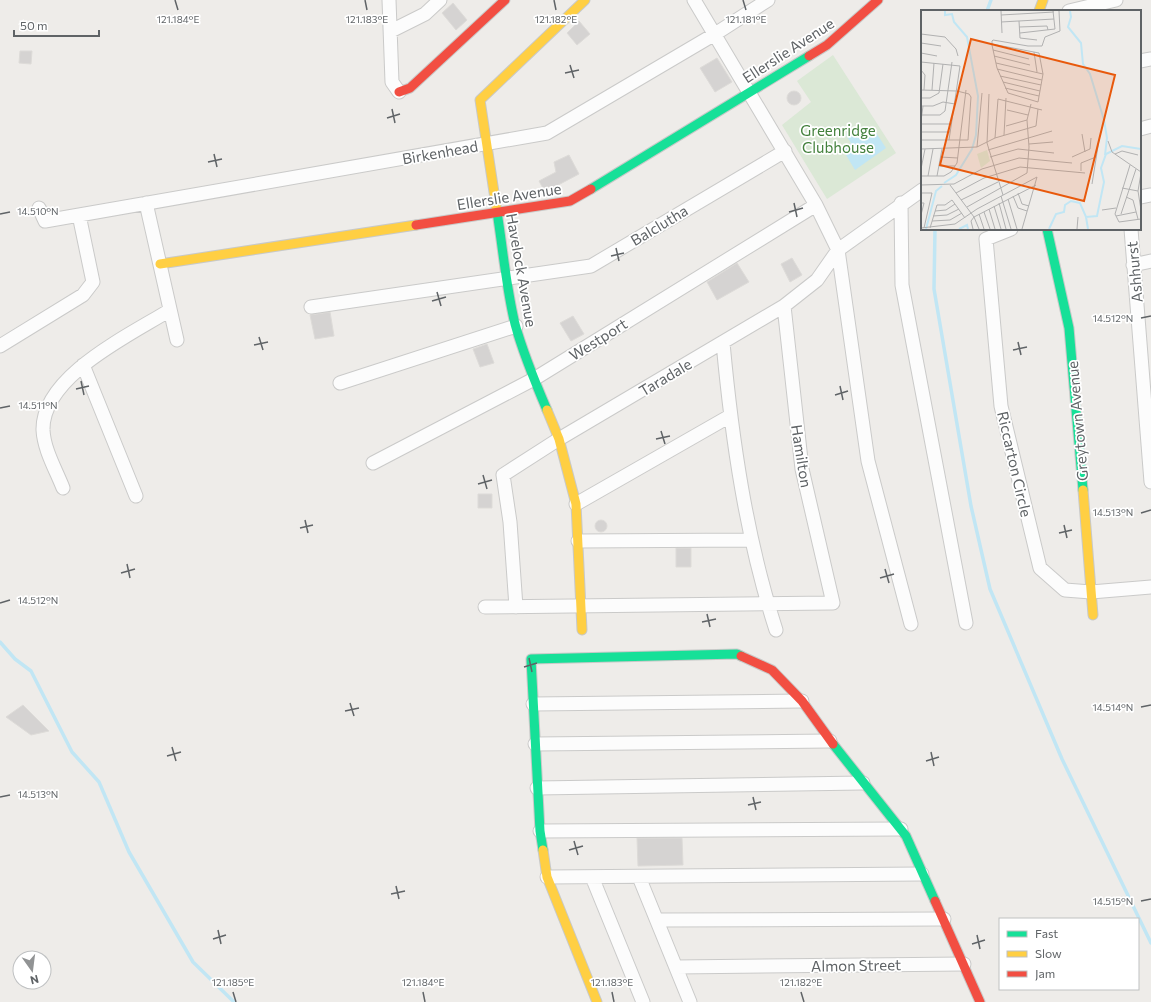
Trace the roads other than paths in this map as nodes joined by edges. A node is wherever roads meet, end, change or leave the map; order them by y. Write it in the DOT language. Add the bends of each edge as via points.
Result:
graph roads {
  1 [pos="389,0"];
  2 [pos="440,0"];
  3 [pos="505,0"];
  4 [pos="585,0"];
  5 [pos="694,0"];
  6 [pos="768,0"];
  7 [pos="878,0"];
  8 [pos="1043,0"];
  9 [pos="1116,0"];
  10 [pos="1039,10"];
  11 [pos="1073,10"];
  12 [pos="391,31"];
  13 [pos="715,34"];
  14 [pos="1151,58"];
  15 [pos="1141,61"];
  16 [pos="398,92"];
  17 [pos="750,92"];
  18 [pos="1151,126"];
  19 [pos="1141,129"];
  20 [pos="486,144"];
  21 [pos="785,151"];
  22 [pos="921,191"];
  23 [pos="1151,195"];
  24 [pos="1141,197"];
  25 [pos="146,203"];
  26 [pos="901,203"];
  27 [pos="816,205"];
  28 [pos="39,208"];
  29 [pos="498,213"];
  30 [pos="79,215"];
  31 [pos="1008,230"];
  32 [pos="1047,230"];
  33 [pos="1131,230"];
  34 [pos="838,250"];
  35 [pos="1151,260"];
  36 [pos="160,264"];
  37 [pos="1133,265"];
  38 [pos="507,279"];
  39 [pos="784,306"];
  40 [pos="311,307"];
  41 [pos="170,310"];
  42 [pos="516,326"];
  43 [pos="1146,328"];
  44 [pos="177,340"];
  45 [pos="723,343"];
  46 [pos="0,346"];
  47 [pos="83,365"];
  48 [pos="534,379"];
  49 [pos="340,383"];
  50 [pos="730,416"];
  51 [pos="559,440"];
  52 [pos="374,463"];
  53 [pos="1151,482"];
  54 [pos="63,488"];
  55 [pos="136,496"];
  56 [pos="576,504"];
  57 [pos="752,540"];
  58 [pos="578,541"];
  59 [pos="1151,587"];
  60 [pos="1091,592"];
  61 [pos="767,603"];
  62 [pos="580,606"];
  63 [pos="485,607"];
  64 [pos="516,607"];
  65 [pos="1093,615"];
  66 [pos="966,623"];
  67 [pos="911,624"];
  68 [pos="582,630"];
  69 [pos="776,630"];
  70 [pos="802,701"];
  71 [pos="533,704"];
  72 [pos="830,740"];
  73 [pos="535,744"];
  74 [pos="863,783"];
  75 [pos="537,788"];
  76 [pos="901,829"];
  77 [pos="540,831"];
  78 [pos="922,874"];
  79 [pos="547,877"];
  80 [pos="592,877"];
  81 [pos="639,877"];
  82 [pos="944,919"];
  83 [pos="657,920"];
  84 [pos="964,964"];
  85 [pos="676,967"];
  86 [pos="597,1002"];
  87 [pos="643,1002"];
  88 [pos="690,1002"];
  89 [pos="980,1002"];
  1 -- 12 [label="street"];
  2 -- 12 [label="street" via="425,14"];
  3 -- 16 [label="street" via="410,88"];
  4 -- 20 [label="street, Havelock Avenue" via="480,100"];
  5 -- 13 [label="street"];
  6 -- 13 [label="street, Birkenhead"];
  7 -- 17 [label="street, Ellerslie Avenue" via="827,45"];
  8 -- 10 [label="street"];
  9 -- 11 [label="street"];
  12 -- 16 [label="street" via="392,82"];
  13 -- 17 [label="street"];
  13 -- 20 [label="street, Birkenhead" via="547,134"];
  14 -- 15 [label="street"];
  17 -- 21 [label="street"];
  17 -- 29 [label="street, Ellerslie Avenue" via="570,201"];
  18 -- 19 [label="street"];
  20 -- 25 [label="street, Birkenhead"];
  20 -- 29 [label="street, Havelock Avenue"];
  21 -- 27 [label="street"];
  21 -- 38 [label="street, Balclutha" via="591,266"];
  22 -- 26 [label="street, Taradale"];
  23 -- 24 [label="street"];
  25 -- 30 [label="street, Birkenhead"];
  25 -- 36 [label="street"];
  26 -- 34 [label="street, Taradale"];
  26 -- 66 [label="street" via="902,285"];
  27 -- 34 [label="street"];
  27 -- 48 [label="street, Westport"];
  28 -- 30 [label="street, Birkenhead" via="45,221"];
  29 -- 36 [label="street, Ellerslie Avenue"];
  29 -- 38 [label="street, Havelock Avenue"];
  30 -- 46 [label="street" via="93,282 83,296"];
  31 -- 60 [label="street, Riccarton Circle" via="986,239 1001,406 1040,568 1065,590"];
  32 -- 60 [label="street, Greytown Avenue" via="1069,328"];
  33 -- 37 [label="street, Ashhurst"];
  34 -- 39 [label="street, Taradale" via="817,280"];
  34 -- 67 [label="street" via="868,461"];
  35 -- 37 [label="street"];
  36 -- 41 [label="street"];
  37 -- 43 [label="street, Ashhurst"];
  38 -- 40 [label="street, Balclutha"];
  38 -- 42 [label="street, Havelock Avenue"];
  39 -- 45 [label="street, Taradale"];
  39 -- 61 [label="street, Hamilton" via="802,469 833,603"];
  41 -- 44 [label="street"];
  41 -- 47 [label="street"];
  42 -- 48 [label="street, Havelock Avenue"];
  42 -- 49 [label="street"];
  43 -- 53 [label="street, Ashhurst"];
  45 -- 50 [label="street"];
  45 -- 51 [label="street, Taradale"];
  47 -- 54 [label="street" via="64,382 45,413 43,431 46,446"];
  47 -- 55 [label="street"];
  48 -- 51 [label="street, Havelock Avenue"];
  48 -- 52 [label="street, Westport"];
  50 -- 56 [label="street"];
  50 -- 57 [label="street"];
  51 -- 56 [label="street, Havelock Avenue"];
  51 -- 64 [label="street, Taradale" via="503,474 510,522"];
  56 -- 58 [label="street, Havelock Avenue"];
  57 -- 58 [label="street"];
  57 -- 61 [label="street"];
  58 -- 62 [label="street, Havelock Avenue"];
  59 -- 60 [label="street, Riccarton Circle"];
  60 -- 65 [label="street, Greytown Avenue"];
  61 -- 62 [label="street"];
  61 -- 69 [label="street"];
  62 -- 64 [label="street"];
  62 -- 68 [label="street, Havelock Avenue"];
  63 -- 64 [label="street"];
  70 -- 71 [label="street"];
  70 -- 71 [label="street" via="772,670 737,654 531,659"];
  70 -- 72 [label="street"];
  71 -- 73 [label="street"];
  72 -- 73 [label="street"];
  72 -- 74 [label="street"];
  73 -- 75 [label="street"];
  74 -- 75 [label="street"];
  74 -- 76 [label="street"];
  75 -- 77 [label="street"];
  76 -- 77 [label="street"];
  76 -- 78 [label="street"];
  77 -- 79 [label="street"];
  78 -- 81 [label="street"];
  78 -- 82 [label="street"];
  79 -- 80 [label="street"];
  79 -- 86 [label="street"];
  80 -- 81 [label="street"];
  80 -- 87 [label="street"];
  81 -- 83 [label="street"];
  82 -- 83 [label="street"];
  82 -- 84 [label="street"];
  83 -- 85 [label="street"];
  84 -- 85 [label="street, Almon Street"];
  84 -- 89 [label="street"];
  85 -- 88 [label="street"];
}
